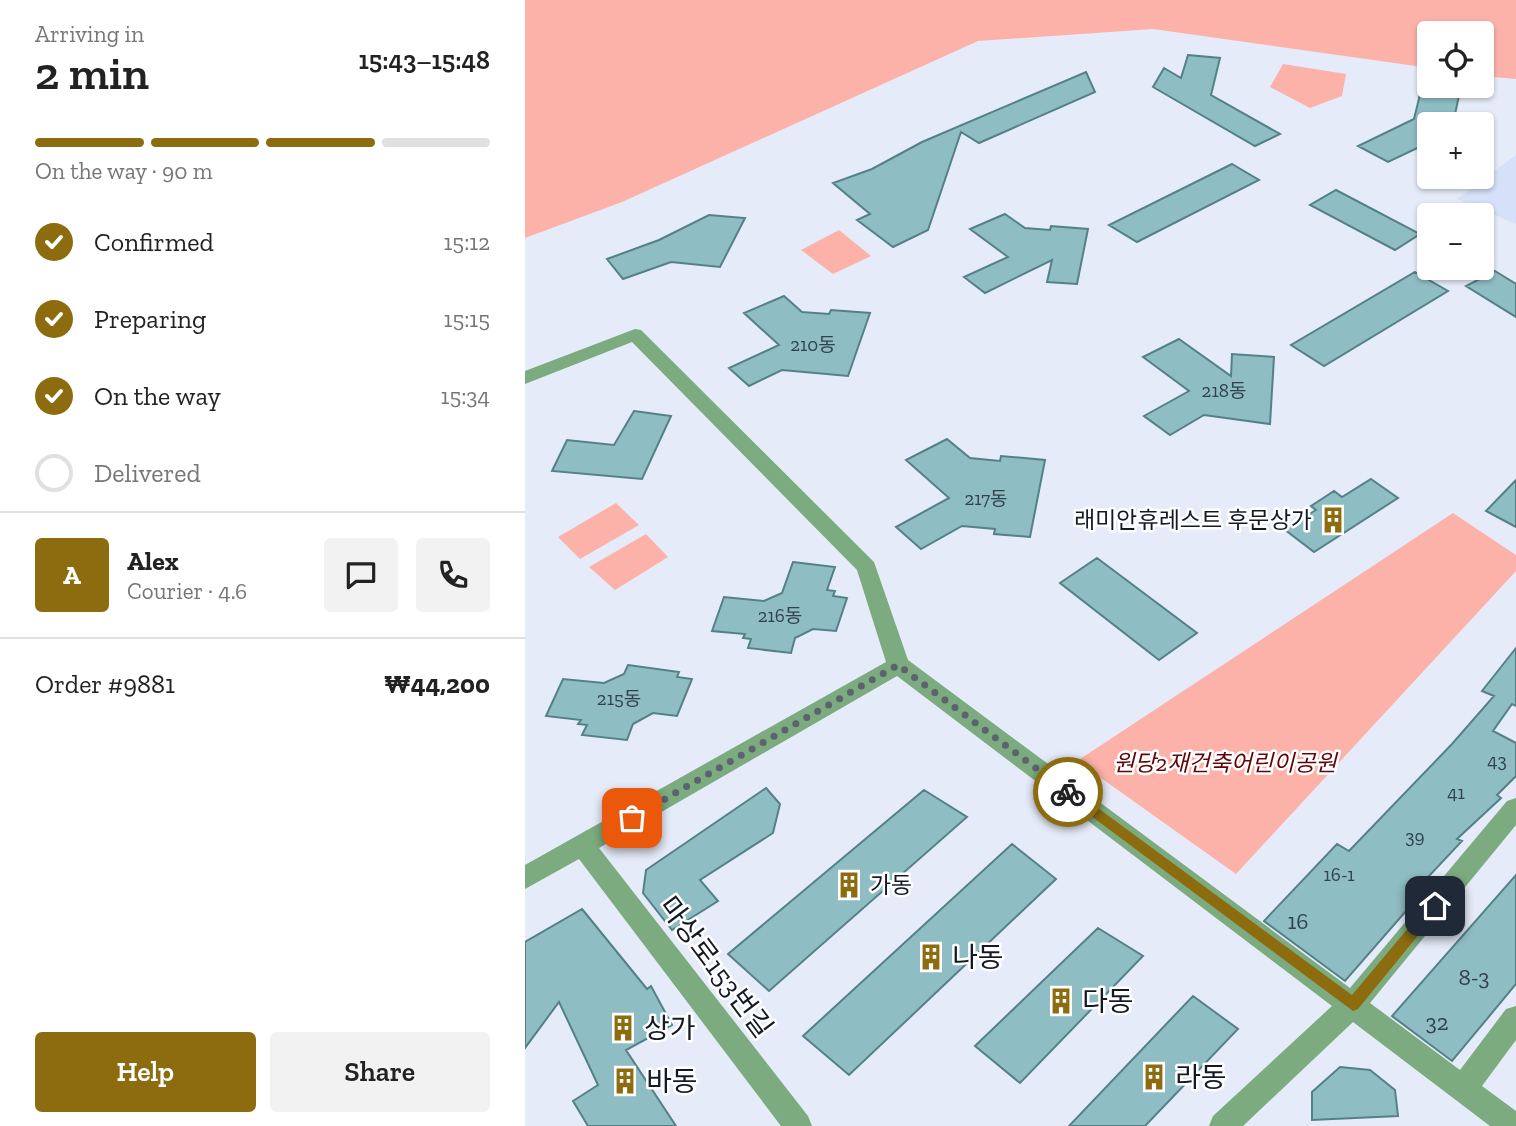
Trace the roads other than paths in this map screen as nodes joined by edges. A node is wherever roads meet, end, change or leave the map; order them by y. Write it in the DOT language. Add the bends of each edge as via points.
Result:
graph roads {
  1 [pos="525,378"];
  2 [pos="898,665"];
  3 [pos="1516,808"];
  4 [pos="583,846"];
  5 [pos="525,878"];
  6 [pos="1353,1004"];
  7 [pos="1516,1018"];
  8 [pos="1463,1089"];
  9 [pos="798,1126"];
  10 [pos="1223,1126"];
  11 [pos="1513,1126"];
  1 -- 2 [label="street" via="635,334 867,567"];
  2 -- 4 [label="street"];
  2 -- 6 [label="street"];
  3 -- 6 [label="street"];
  4 -- 5 [label="street"];
  4 -- 9 [label="street, 마상로153번길"];
  6 -- 8 [label="street"];
  6 -- 10 [label="street"];
  7 -- 8 [label="street"];
  8 -- 11 [label="street"];
}
